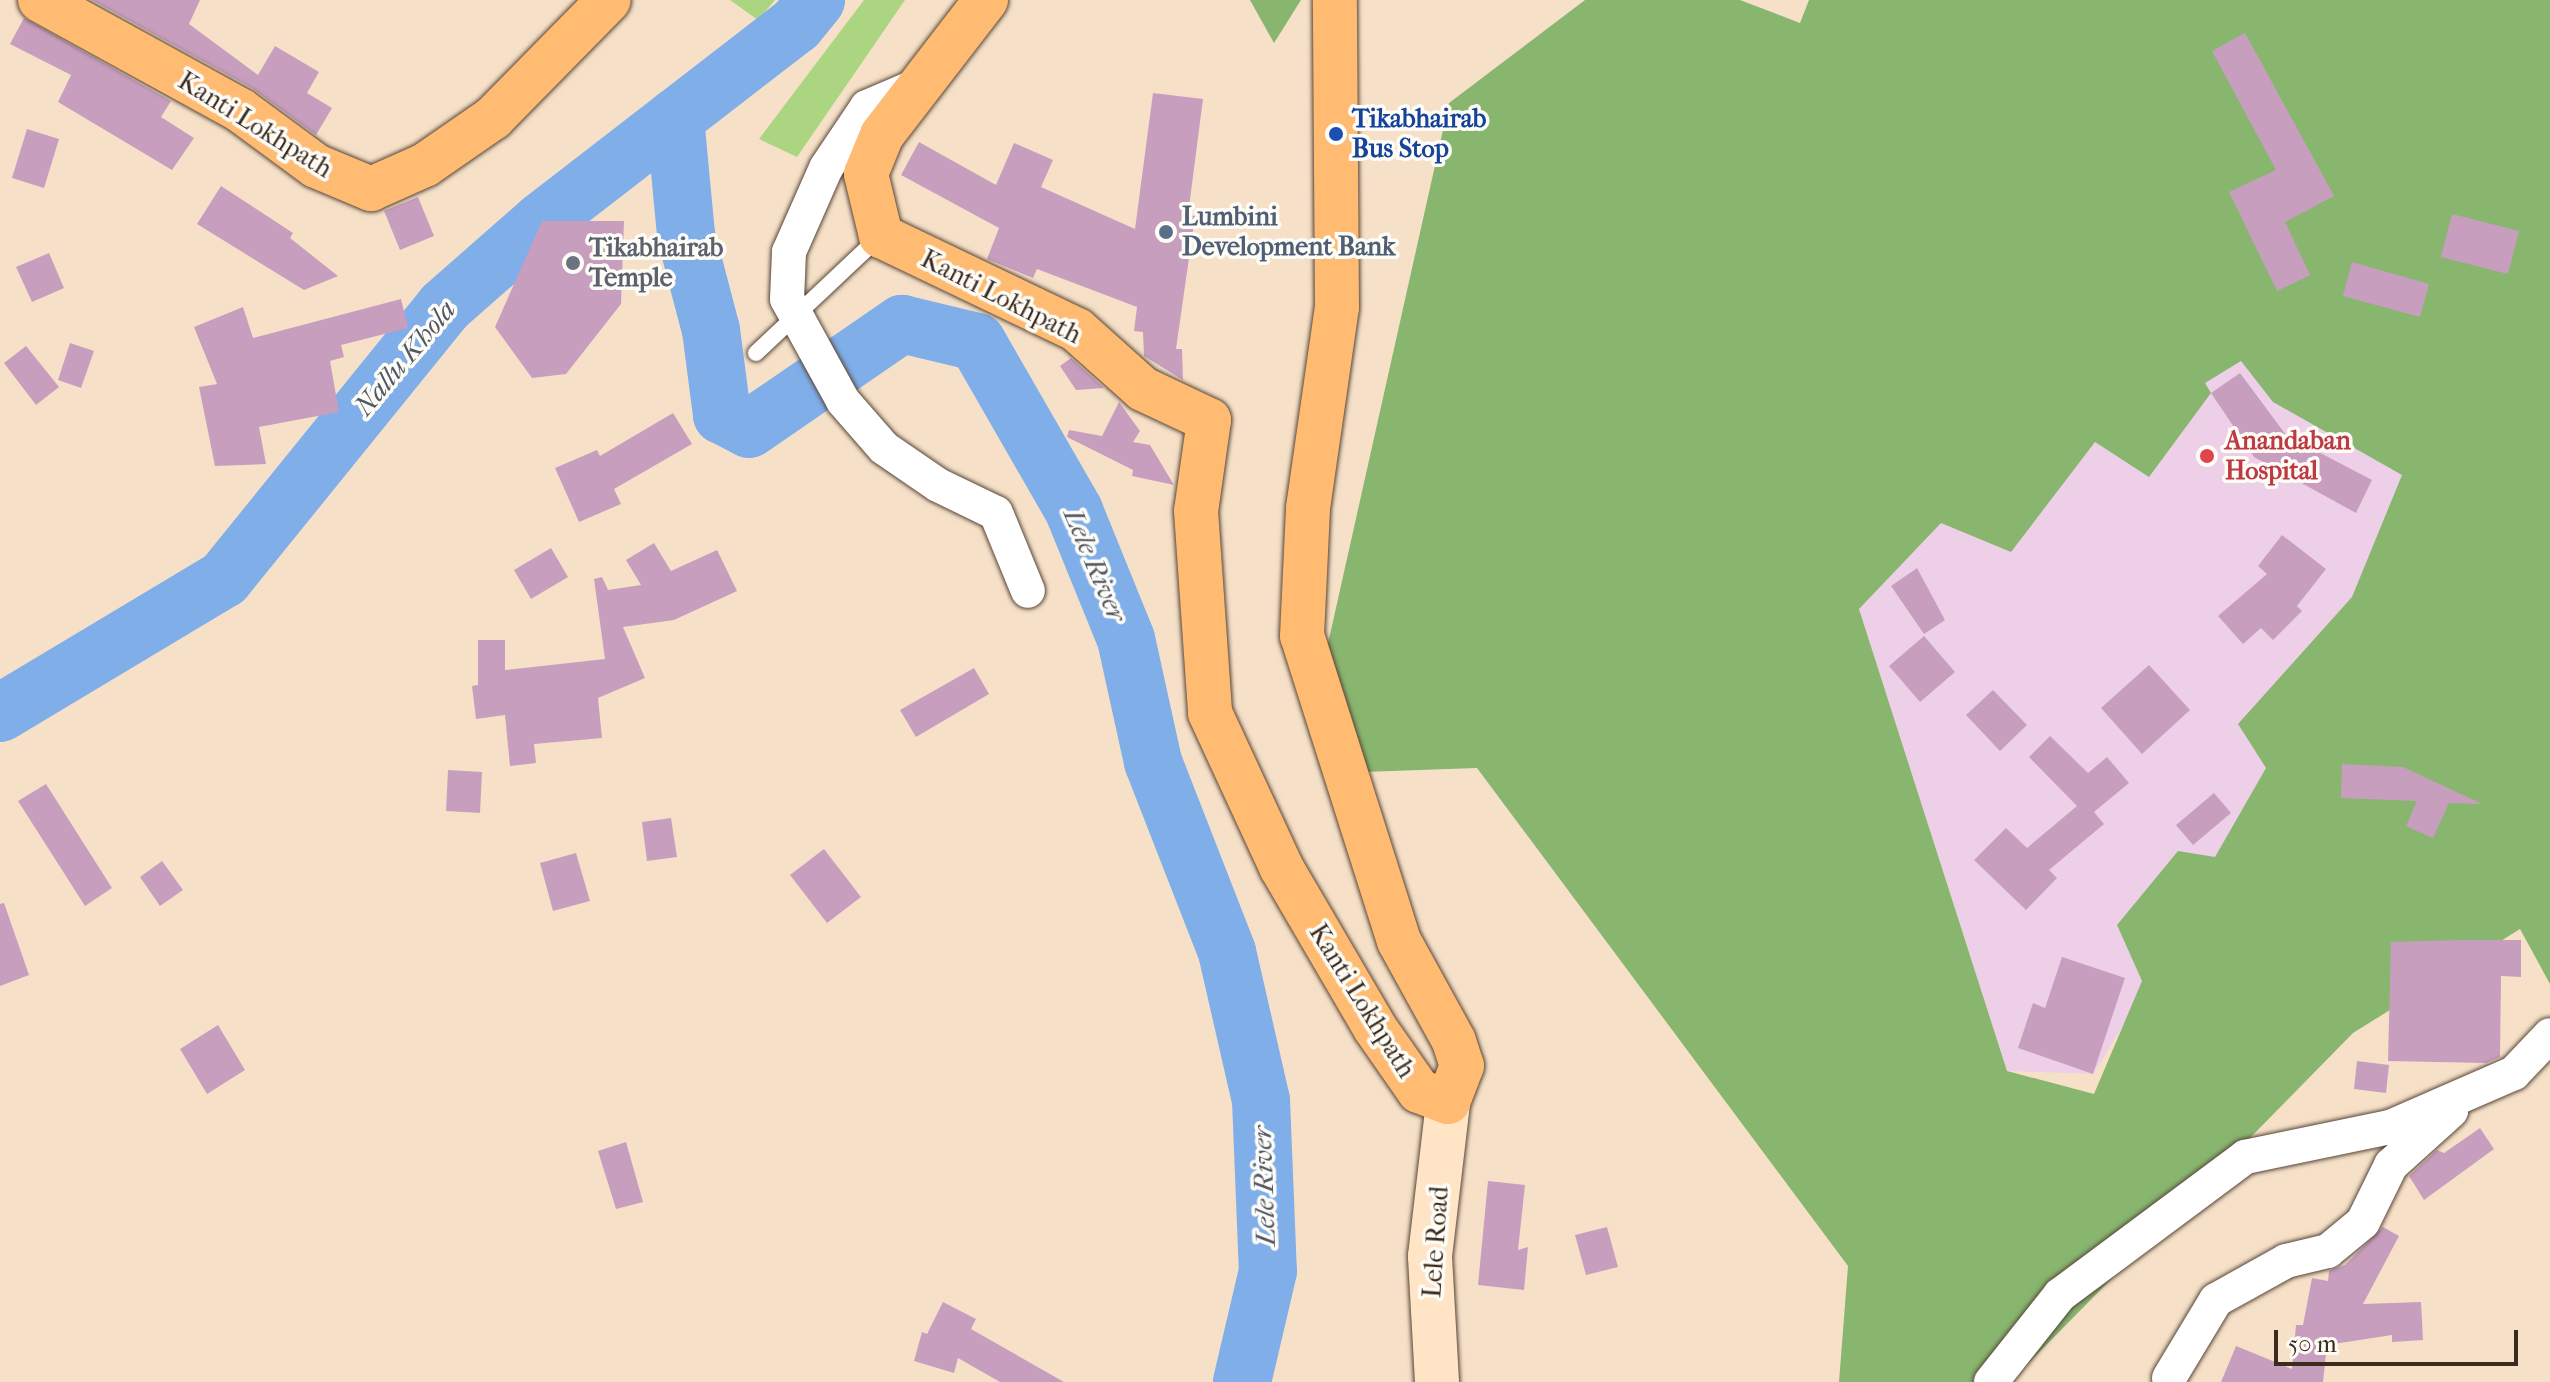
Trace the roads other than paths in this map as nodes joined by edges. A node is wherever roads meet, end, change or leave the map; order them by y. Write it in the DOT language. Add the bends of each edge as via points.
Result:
graph roads {
  1 [pos="40,0"];
  2 [pos="609,0"];
  3 [pos="986,0"];
  4 [pos="1335,0"];
  5 [pos="926,82"];
  6 [pos="881,236"];
  7 [pos="756,353"];
  8 [pos="1028,591"];
  9 [pos="2550,1035"];
  10 [pos="2475,1090"];
  11 [pos="1448,1102"];
  12 [pos="2169,1378"];
  13 [pos="1437,1382"];
  14 [pos="1991,1382"];
  1 -- 2 [label="main road, Kanti Lokhpath" via="240,110 316,166 371,189 425,165 493,118"];
  3 -- 5 [label="main road"];
  4 -- 11 [label="main road, Kanti Lokhpath" via="1337,307 1308,508 1302,636 1399,941 1462,1066"];
  5 -- 6 [label="main road" via="882,135 866,174"];
  5 -- 8 [label="street" via="867,107 826,168 789,252 787,299 843,401 884,448 938,485 996,513"];
  6 -- 7 [label="lane"];
  6 -- 11 [label="main road, Kanti Lokhpath" via="1077,330 1143,389 1209,420 1196,511 1210,713 1281,867 1375,1028 1419,1091"];
  9 -- 10 [label="street" via="2514,1073"];
  10 -- 12 [label="street" via="2391,1165 2363,1222 2328,1251 2286,1261 2216,1300"];
  10 -- 14 [label="street" via="2390,1127 2245,1157 2060,1295"];
  11 -- 13 [label="street, Lele Road" via="1430,1256"];
}
